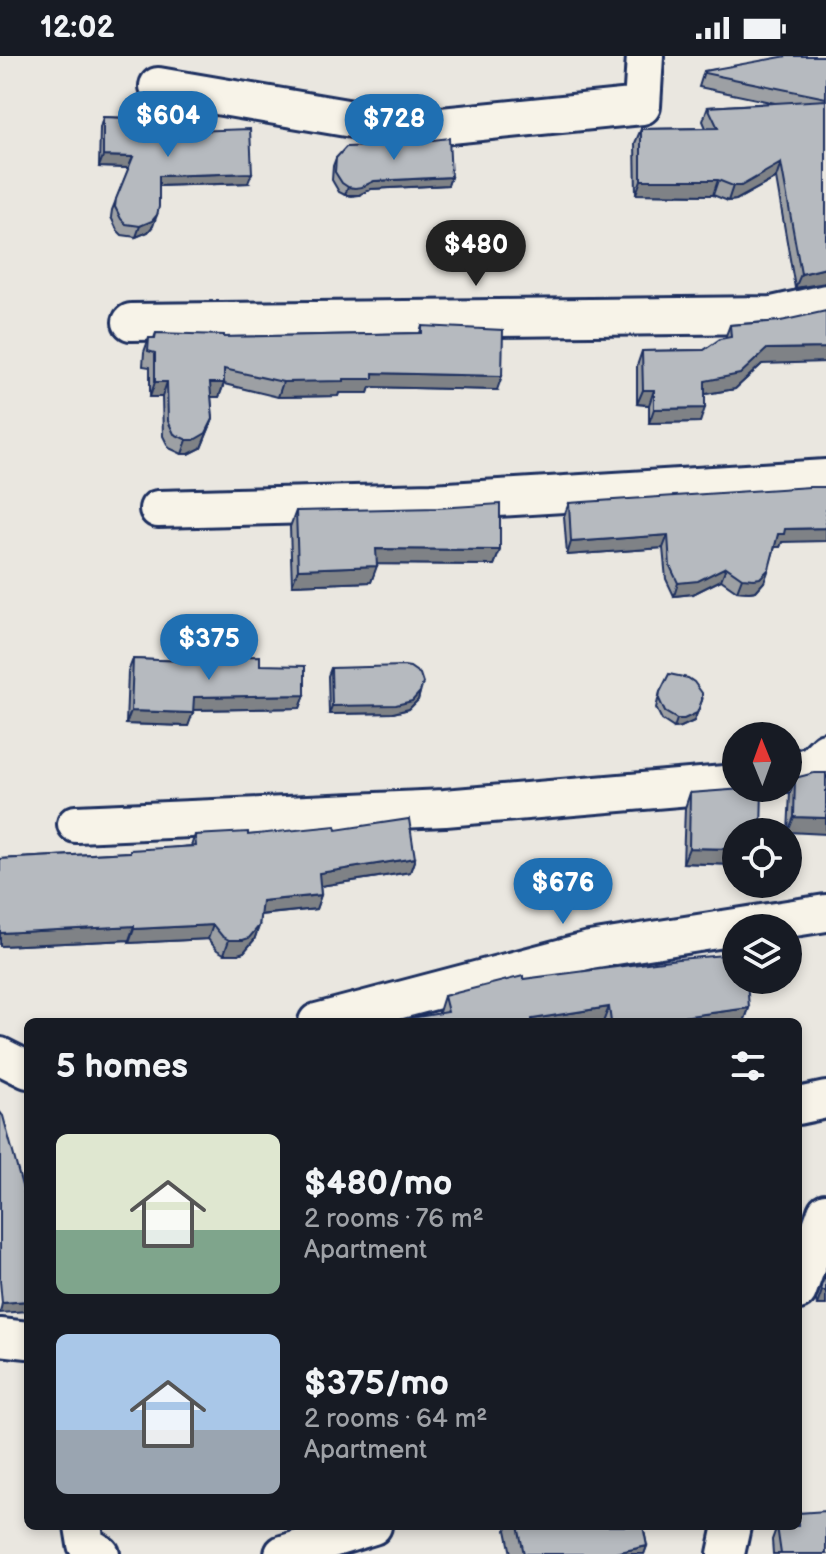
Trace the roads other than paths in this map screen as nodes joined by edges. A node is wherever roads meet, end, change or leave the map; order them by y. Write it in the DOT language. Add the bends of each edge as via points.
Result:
graph roads {
  1 [pos="645,56"];
  2 [pos="158,86"];
  3 [pos="826,303"];
  4 [pos="131,322"];
  5 [pos="826,478"];
  6 [pos="158,509"];
  7 [pos="826,751"];
  8 [pos="802,768"];
  9 [pos="722,784"];
  10 [pos="76,824"];
  11 [pos="826,913"];
  12 [pos="332,1018"];
  13 [pos="0,1056"];
  14 [pos="24,1068"];
  15 [pos="826,1100"];
  16 [pos="802,1105"];
  17 [pos="826,1212"];
  18 [pos="802,1280"];
  19 [pos="0,1337"];
  20 [pos="24,1340"];
  21 [pos="84,1530"];
  22 [pos="360,1530"];
  23 [pos="731,1530"];
  24 [pos="101,1554"];
  25 [pos="283,1554"];
  26 [pos="726,1554"];
  1 -- 2 [label="street" via="642,106 411,129"];
  3 -- 4 [label="street" via="772,315"];
  5 -- 6 [label="street" via="432,502"];
  7 -- 8 [label="street"];
  9 -- 10 [label="street" via="445,808"];
  11 -- 12 [label="street" via="590,950"];
  13 -- 14 [label="street"];
  15 -- 16 [label="street"];
  17 -- 18 [label="street"];
  19 -- 20 [label="street"];
  21 -- 24 [label="street" via="86,1544"];
  22 -- 25 [label="street"];
  23 -- 26 [label="street"];
}
